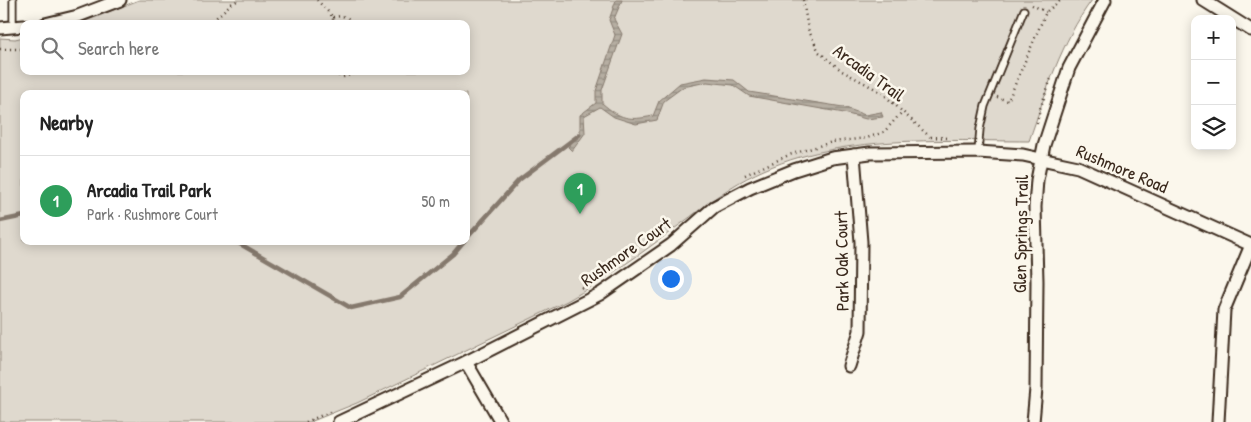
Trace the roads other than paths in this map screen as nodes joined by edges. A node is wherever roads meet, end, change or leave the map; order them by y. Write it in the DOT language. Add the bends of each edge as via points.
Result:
graph roads {
  1 [pos="14,0"];
  2 [pos="120,0"];
  3 [pos="1105,0"];
  4 [pos="1203,0"];
  5 [pos="1024,10"];
  6 [pos="62,20"];
  7 [pos="18,27"];
  8 [pos="0,28"];
  9 [pos="1251,30"];
  10 [pos="942,152"];
  11 [pos="978,152"];
  12 [pos="854,154"];
  13 [pos="1041,159"];
  14 [pos="1251,245"];
  15 [pos="466,362"];
  16 [pos="849,366"];
  17 [pos="338,422"];
  18 [pos="501,422"];
  19 [pos="1033,422"];
  20 [pos="1218,422"];
  1 -- 7 [label="lane"];
  2 -- 6 [label="street"];
  3 -- 13 [label="street, Glen Springs Trail" via="1069,68"];
  4 -- 9 [label="street"];
  5 -- 11 [label="lane" via="985,106"];
  7 -- 8 [label="street"];
  10 -- 11 [label="street, Rushmore Road"];
  10 -- 12 [label="street, Rushmore Court"];
  11 -- 13 [label="street, Rushmore Road"];
  12 -- 15 [label="street, Rushmore Court" via="794,170 714,207 671,245 600,294"];
  12 -- 16 [label="street, Park Oak Court" via="861,242 860,331"];
  13 -- 14 [label="street, Rushmore Road" via="1078,167"];
  13 -- 19 [label="street, Glen Springs Trail" via="1036,207 1036,389"];
  14 -- 20 [label="street" via="1223,315"];
  15 -- 17 [label="street, Rushmore Court"];
  15 -- 18 [label="street"];
}
